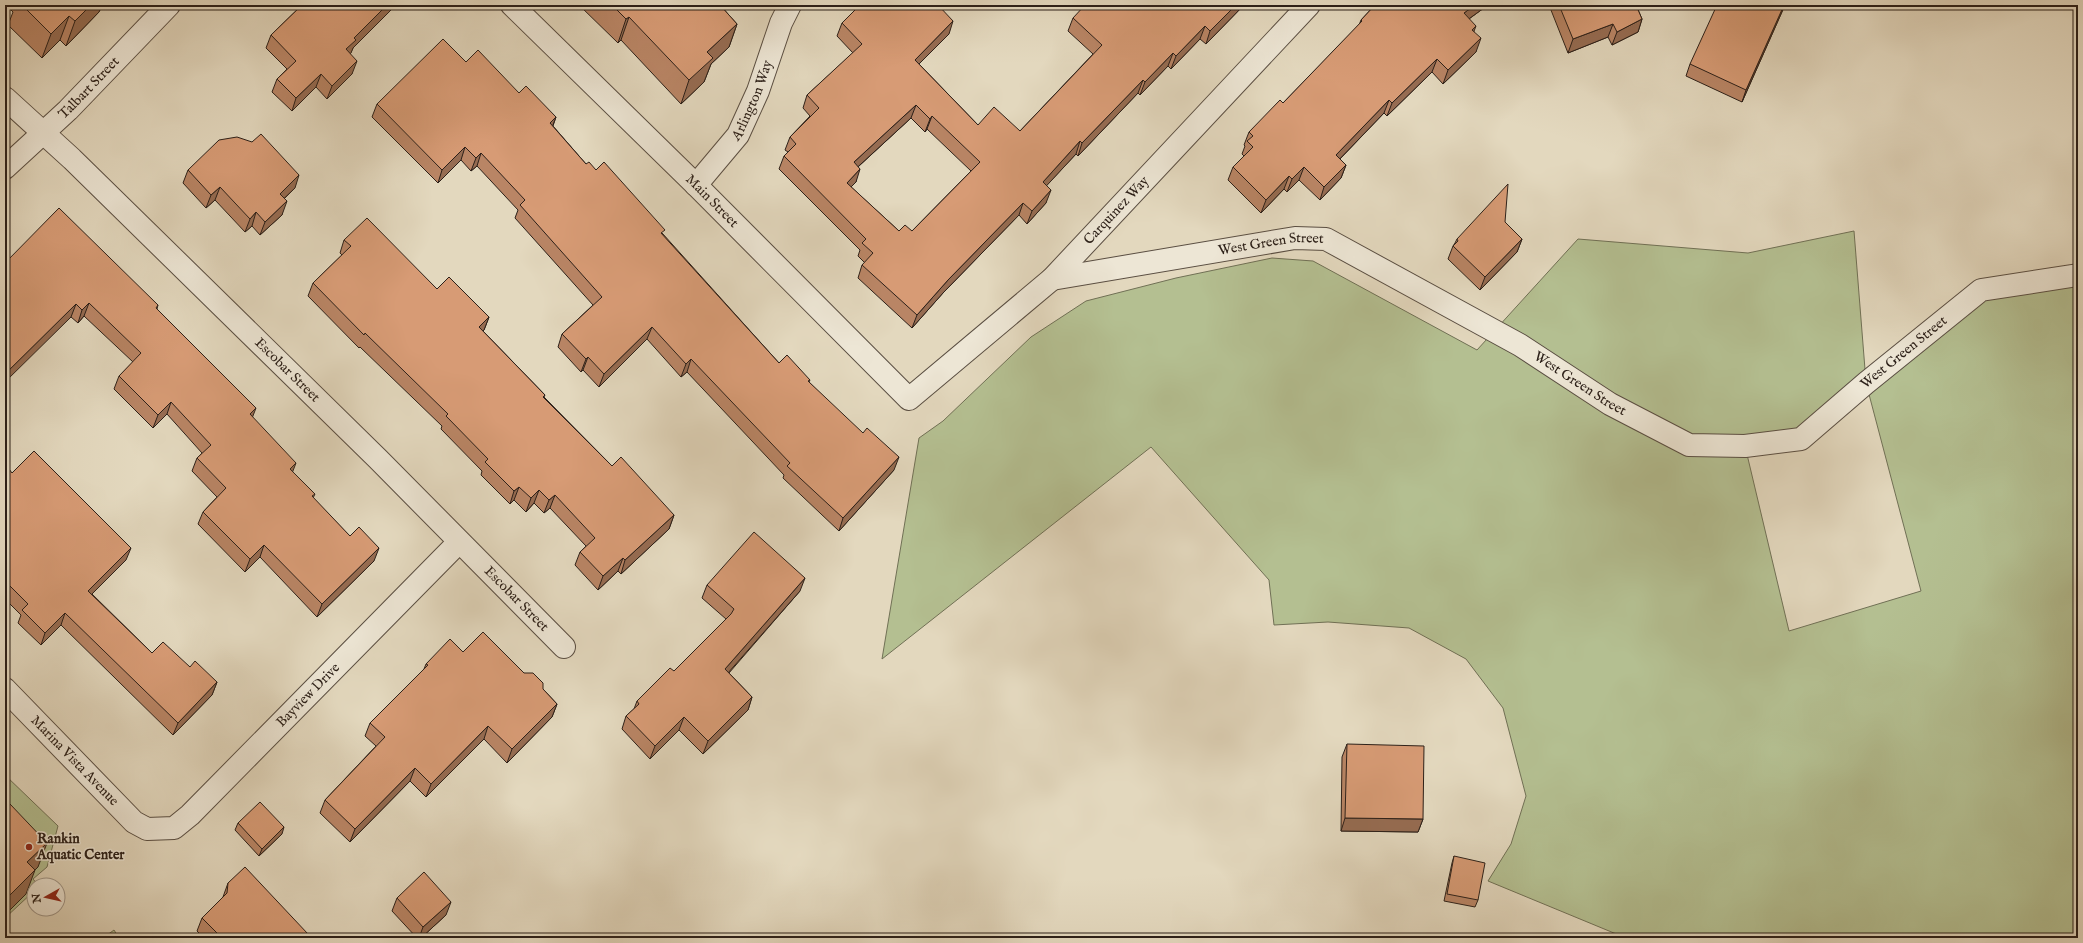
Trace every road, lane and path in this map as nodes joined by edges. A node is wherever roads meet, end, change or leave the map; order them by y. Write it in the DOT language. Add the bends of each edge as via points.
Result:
graph roads {
  1 [pos="169,5"];
  2 [pos="512,5"];
  3 [pos="790,5"];
  4 [pos="1309,5"];
  5 [pos="5,98"];
  6 [pos="43,133"];
  7 [pos="5,168"];
  8 [pos="696,185"];
  9 [pos="2078,275"];
  10 [pos="1052,279"];
  11 [pos="909,399"];
  12 [pos="459,542"];
  13 [pos="564,646"];
  14 [pos="5,689"];
  15 [pos="147,829"];
  1 -- 6 [label="street, Talbart Street"];
  2 -- 8 [label="street, Main Street"];
  3 -- 8 [label="street, Arlington Way" via="781,23 758,91 738,135"];
  4 -- 10 [label="street, Carquinez Way"];
  5 -- 6 [label="street, Escobar Street"];
  6 -- 7 [label="street, Talbart Street"];
  6 -- 12 [label="street, Escobar Street" via="356,436"];
  8 -- 11 [label="street, Main Street"];
  9 -- 10 [label="street, West Green Street" via="1981,290 1800,438 1745,446 1689,445 1610,404 1520,345 1326,240 1295,238"];
  10 -- 11 [label="street, Carquinez Way"];
  12 -- 13 [label="street, Escobar Street"];
  12 -- 15 [label="street, Bayview Drive" via="190,815 174,828"];
  14 -- 15 [label="street, Marina Vista Avenue" via="134,822"];
}
